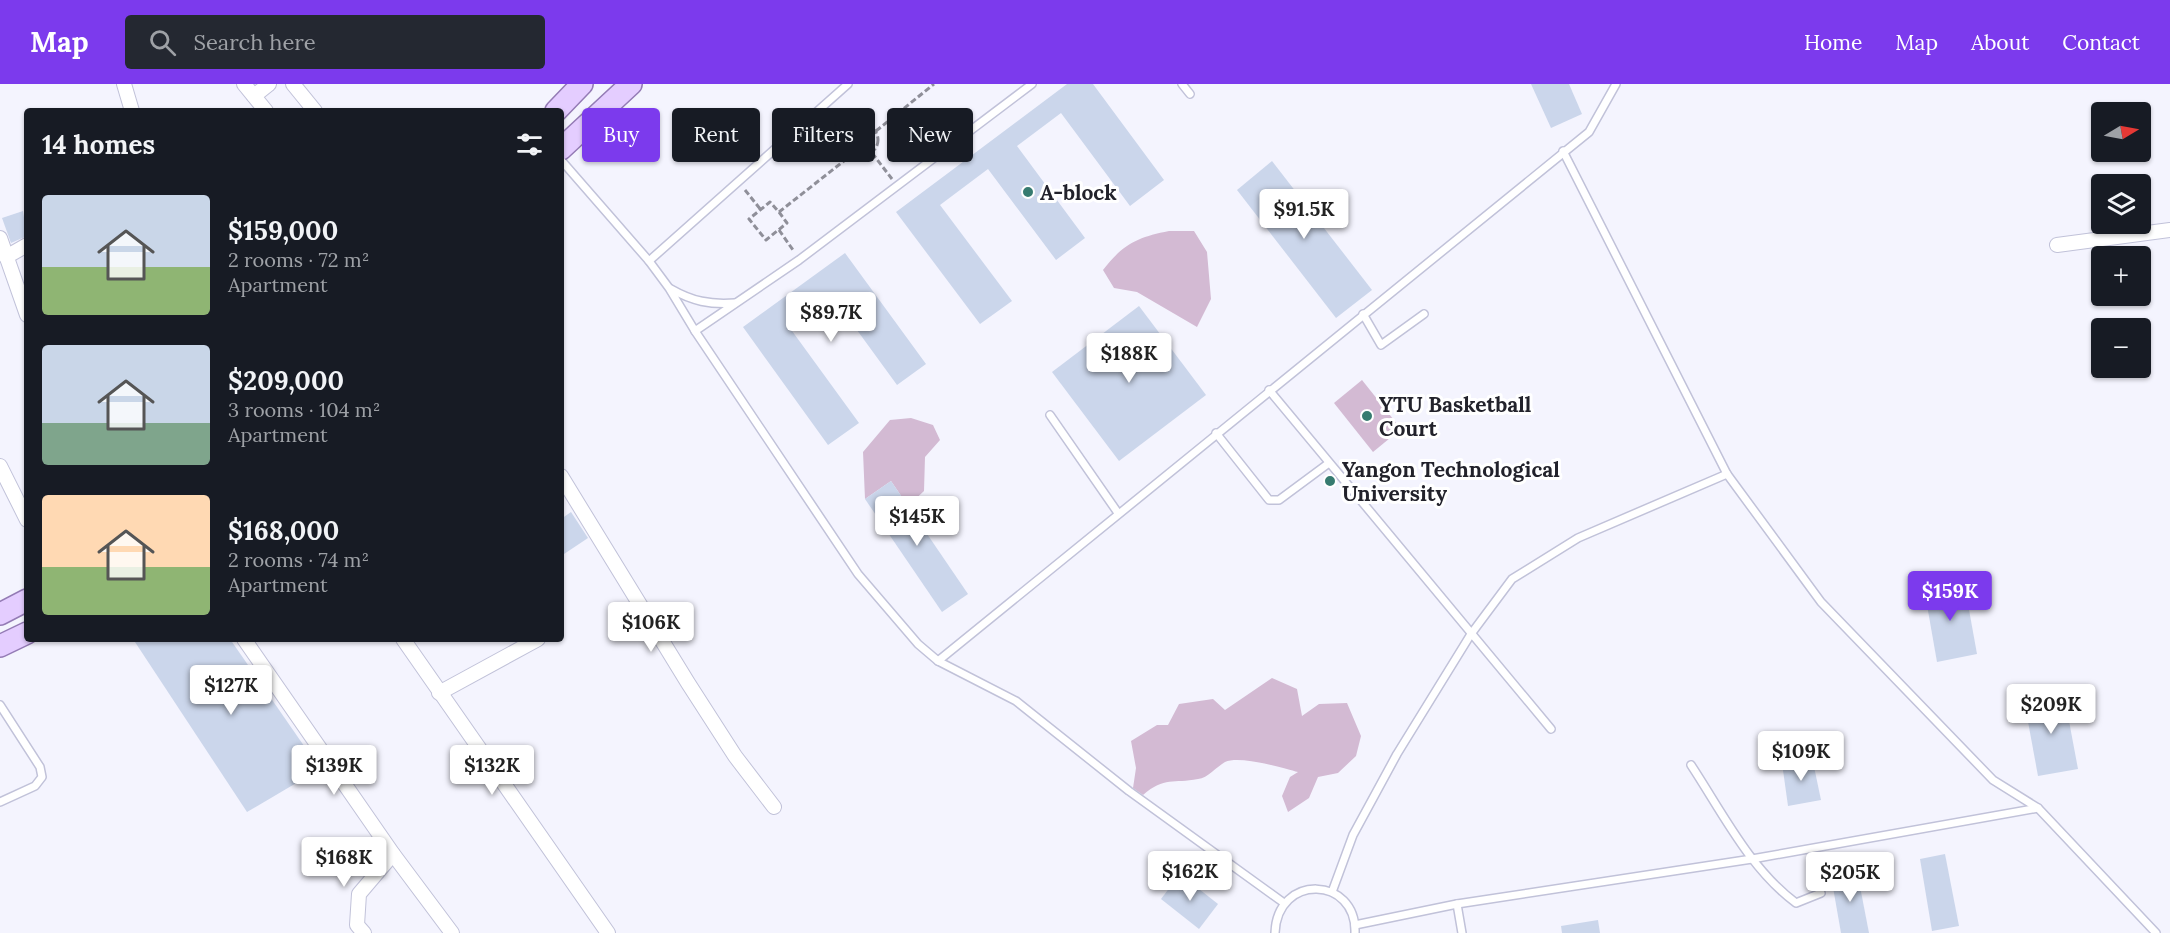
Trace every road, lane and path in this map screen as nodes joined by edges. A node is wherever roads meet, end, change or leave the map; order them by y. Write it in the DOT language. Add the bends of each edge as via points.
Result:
graph roads {
  1 [pos="124,84"];
  2 [pos="244,84"];
  3 [pos="269,84"];
  4 [pos="293,84"];
  5 [pos="582,84"];
  6 [pos="631,84"];
  7 [pos="848,84"];
  8 [pos="934,84"];
  9 [pos="1032,84"];
  10 [pos="1182,84"];
  11 [pos="1616,84"];
  12 [pos="1190,94"];
  13 [pos="254,96"];
  14 [pos="829,101"];
  15 [pos="131,108"];
  16 [pos="264,108"];
  17 [pos="313,108"];
  18 [pos="559,108"];
  19 [pos="835,108"];
  20 [pos="876,131"];
  21 [pos="564,146"];
  22 [pos="875,149"];
  23 [pos="1563,151"];
  24 [pos="875,157"];
  25 [pos="842,162"];
  26 [pos="564,163"];
  27 [pos="739,183"];
  28 [pos="898,187"];
  29 [pos="762,210"];
  30 [pos="778,212"];
  31 [pos="779,230"];
  32 [pos="2170,230"];
  33 [pos="0,238"];
  34 [pos="2057,245"];
  35 [pos="24,247"];
  36 [pos="6,257"];
  37 [pos="799,260"];
  38 [pos="649,261"];
  39 [pos="669,288"];
  40 [pos="737,302"];
  41 [pos="24,307"];
  42 [pos="1363,314"];
  43 [pos="1424,314"];
  44 [pos="695,331"];
  45 [pos="1269,390"];
  46 [pos="1050,415"];
  47 [pos="1216,433"];
  48 [pos="1329,463"];
  49 [pos="0,466"];
  50 [pos="1727,474"];
  51 [pos="564,482"];
  52 [pos="1118,513"];
  53 [pos="24,514"];
  54 [pos="24,602"];
  55 [pos="0,614"];
  56 [pos="24,634"];
  57 [pos="1471,634"];
  58 [pos="246,642"];
  59 [pos="405,642"];
  60 [pos="532,642"];
  61 [pos="0,646"];
  62 [pos="938,661"];
  63 [pos="439,693"];
  64 [pos="0,705"];
  65 [pos="1551,729"];
  66 [pos="1691,765"];
  67 [pos="0,802"];
  68 [pos="774,807"];
  69 [pos="2038,808"];
  70 [pos="393,854"];
  71 [pos="1752,859"];
  72 [pos="1332,892"];
  73 [pos="1821,893"];
  74 [pos="1284,903"];
  75 [pos="1457,904"];
  76 [pos="1355,929"];
  77 [pos="364,933"];
  78 [pos="452,933"];
  79 [pos="608,933"];
  80 [pos="1275,933"];
  81 [pos="1462,933"];
  82 [pos="2156,933"];
  1 -- 15 [label="street"];
  2 -- 13 [label="street"];
  3 -- 13 [label="street"];
  4 -- 17 [label="street"];
  5 -- 18 [label="main road"];
  6 -- 21 [label="main road"];
  7 -- 14 [label="lane"];
  8 -- 20 [label="path"];
  9 -- 28 [label="lane"];
  10 -- 12 [label="lane"];
  11 -- 23 [label="lane" via="1589,132"];
  13 -- 16 [label="street"];
  14 -- 19 [label="path"];
  14 -- 27 [label="lane"];
  20 -- 22 [label="path"];
  23 -- 42 [label="lane"];
  23 -- 50 [label="lane"];
  24 -- 28 [label="path"];
  25 -- 30 [label="path"];
  26 -- 38 [label="lane"];
  27 -- 29 [label="path"];
  27 -- 38 [label="lane"];
  28 -- 37 [label="lane"];
  29 -- 30 [label="path" via="770,202"];
  29 -- 31 [label="path" via="749,219 766,240"];
  30 -- 31 [label="path" via="787,223"];
  31 -- 37 [label="path"];
  32 -- 34 [label="street"];
  33 -- 36 [label="street"];
  35 -- 36 [label="street"];
  36 -- 41 [label="street"];
  37 -- 40 [label="lane"];
  38 -- 39 [label="lane"];
  39 -- 40 [label="lane" via="690,299 715,305"];
  39 -- 44 [label="lane"];
  40 -- 44 [label="lane"];
  42 -- 43 [label="lane" via="1381,345"];
  42 -- 45 [label="lane"];
  44 -- 62 [label="lane" via="858,574 918,644"];
  45 -- 47 [label="lane"];
  45 -- 48 [label="lane"];
  46 -- 52 [label="lane"];
  47 -- 48 [label="lane" via="1269,500 1279,500"];
  47 -- 52 [label="lane"];
  48 -- 57 [label="lane"];
  49 -- 53 [label="street"];
  50 -- 57 [label="lane" via="1578,538 1512,579"];
  50 -- 69 [label="lane" via="1821,602 1993,780"];
  51 -- 68 [label="street" via="735,756"];
  52 -- 62 [label="lane"];
  54 -- 55 [label="main road"];
  56 -- 61 [label="main road"];
  57 -- 65 [label="lane"];
  57 -- 72 [label="lane" via="1358,825"];
  58 -- 70 [label="street"];
  59 -- 63 [label="street"];
  60 -- 63 [label="street"];
  62 -- 74 [label="lane" via="1016,700 1130,791"];
  63 -- 79 [label="street"];
  64 -- 67 [label="lane" via="40,767 42,777 35,786"];
  66 -- 71 [label="lane"];
  69 -- 71 [label="lane"];
  69 -- 82 [label="lane"];
  70 -- 77 [label="street" via="359,894 357,925"];
  70 -- 78 [label="street"];
  71 -- 73 [label="lane" via="1796,903"];
  71 -- 75 [label="lane"];
  72 -- 74 [label="lane" via="1311,889"];
  72 -- 76 [label="lane" via="1348,906"];
  74 -- 80 [label="lane"];
  75 -- 76 [label="lane"];
  75 -- 81 [label="lane"];
}
